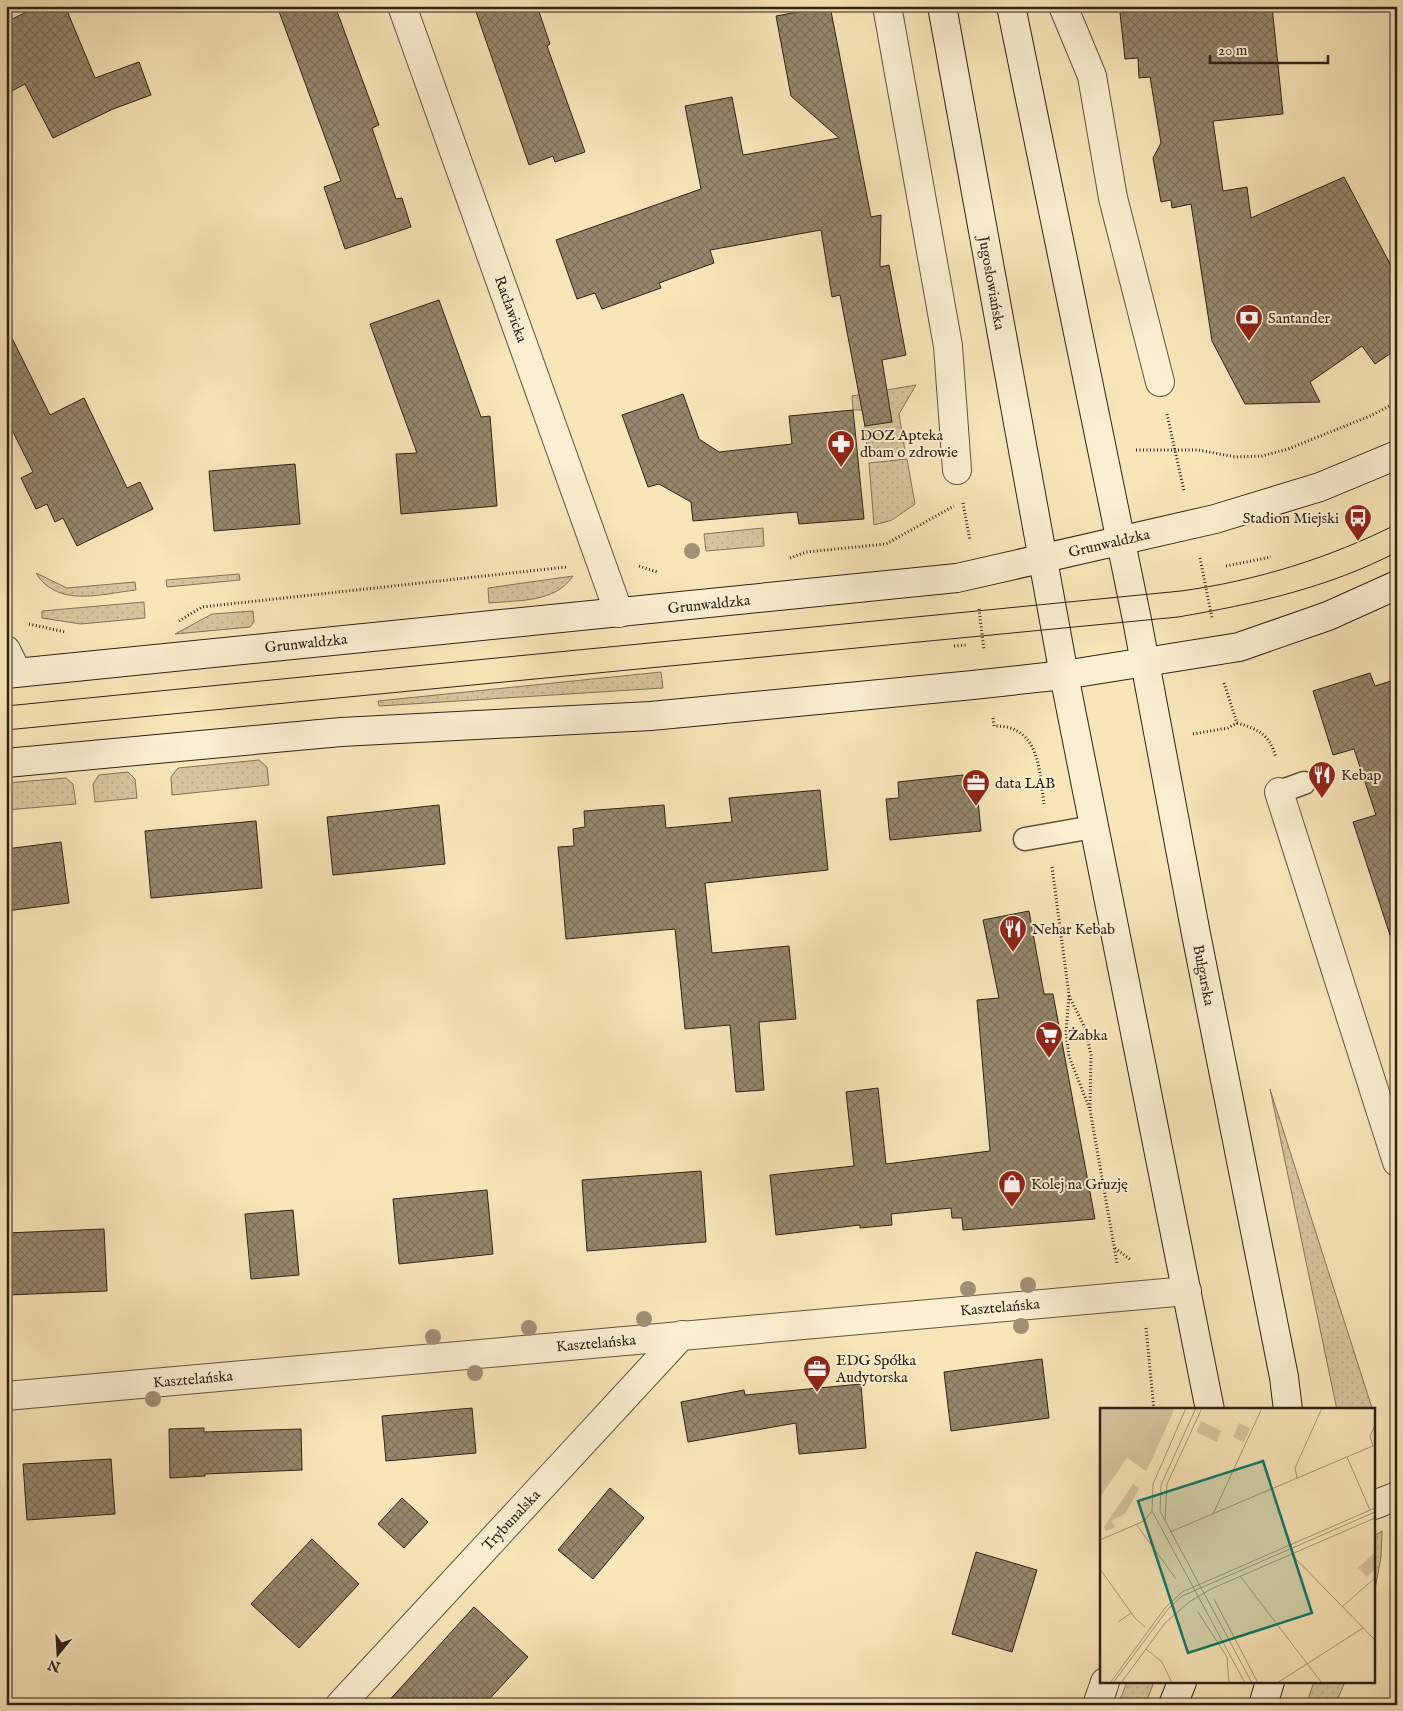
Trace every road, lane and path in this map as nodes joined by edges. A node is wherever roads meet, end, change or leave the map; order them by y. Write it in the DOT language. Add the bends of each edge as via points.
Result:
graph roads {
  1 [pos="402,6"];
  2 [pos="887,6"];
  3 [pos="942,6"];
  4 [pos="1010,6"];
  5 [pos="1063,6"];
  6 [pos="1160,382"];
  7 [pos="1397,402"];
  8 [pos="1128,450"];
  9 [pos="1174,450"];
  10 [pos="1397,455"];
  11 [pos="957,470"];
  12 [pos="1192,524"];
  13 [pos="1121,539"];
  14 [pos="1271,557"];
  15 [pos="787,559"];
  16 [pos="1042,559"];
  17 [pos="633,564"];
  18 [pos="575,566"];
  19 [pos="1226,566"];
  20 [pos="666,575"];
  21 [pos="974,575"];
  22 [pos="1397,585"];
  23 [pos="618,613"];
  24 [pos="178,621"];
  25 [pos="22,624"];
  26 [pos="71,633"];
  27 [pos="967,645"];
  28 [pos="954,646"];
  29 [pos="1218,652"];
  30 [pos="1145,663"];
  31 [pos="10,665"];
  32 [pos="1064,675"];
  33 [pos="989,684"];
  34 [pos="1237,723"];
  35 [pos="1198,734"];
  36 [pos="6,763"];
  37 [pos="1292,788"];
  38 [pos="1093,826"];
  39 [pos="1048,835"];
  40 [pos="1025,839"];
  41 [pos="1069,995"];
  42 [pos="1090,1110"];
  43 [pos="1397,1162"];
  44 [pos="1114,1248"];
  45 [pos="1136,1264"];
  46 [pos="1118,1271"];
  47 [pos="1187,1290"];
  48 [pos="1146,1327"];
  49 [pos="682,1335"];
  50 [pos="1284,1377"];
  51 [pos="6,1396"];
  52 [pos="1207,1405"];
  53 [pos="1154,1408"];
  54 [pos="1288,1408"];
  55 [pos="1298,1408"];
  56 [pos="1376,1483"];
  57 [pos="1397,1490"];
  58 [pos="1397,1496"];
  59 [pos="1376,1503"];
  60 [pos="1105,1684"];
  61 [pos="1181,1684"];
  62 [pos="1269,1684"];
  63 [pos="340,1705"];
  64 [pos="1097,1705"];
  65 [pos="1172,1705"];
  66 [pos="1263,1705"];
  1 -- 23 [label="street, Racławicka"];
  2 -- 11 [label="street" via="948,346"];
  3 -- 16 [label="street, Jugosłowiańska"];
  4 -- 13 [label="street"];
  5 -- 6 [label="street" via="1092,76 1113,198"];
  6 -- 9 [label="path"];
  7 -- 9 [label="path" via="1297,446 1262,456 1236,457 1198,450"];
  8 -- 9 [label="path"];
  9 -- 12 [label="path"];
  10 -- 12 [label="street, Grunwaldzka" via="1320,487"];
  12 -- 13 [label="street, Grunwaldzka"];
  12 -- 29 [label="path"];
  13 -- 16 [label="street, Grunwaldzka"];
  13 -- 30 [label="street, Bułgarska"];
  14 -- 19 [label="path"];
  15 -- 21 [label="path" via="806,552 886,544 963,500"];
  16 -- 21 [label="street, Grunwaldzka"];
  16 -- 32 [label="street"];
  17 -- 20 [label="path"];
  18 -- 24 [label="path" via="202,607"];
  21 -- 23 [label="street, Grunwaldzka"];
  21 -- 33 [label="path"];
  22 -- 29 [label="street" via="1320,620"];
  23 -- 31 [label="street, Grunwaldzka"];
  25 -- 26 [label="path"];
  27 -- 28 [label="path"];
  29 -- 30 [label="street"];
  29 -- 34 [label="path"];
  30 -- 32 [label="street"];
  30 -- 50 [label="street, Bułgarska"];
  32 -- 33 [label="street"];
  32 -- 38 [label="street"];
  33 -- 36 [label="street" via="650,716 341,732"];
  33 -- 39 [label="path" via="994,726 1006,726 1023,733 1034,746"];
  34 -- 35 [label="path"];
  34 -- 37 [label="path" via="1254,728 1268,738 1282,776"];
  37 -- 43 [label="street"];
  38 -- 39 [label="lane"];
  38 -- 47 [label="street"];
  39 -- 40 [label="lane"];
  39 -- 41 [label="path"];
  41 -- 42 [label="path" via="1066,1032 1069,1056"];
  41 -- 42 [label="path" via="1085,1028 1091,1055"];
  42 -- 44 [label="path"];
  44 -- 45 [label="path"];
  44 -- 46 [label="path"];
  47 -- 49 [label="street, Kasztelańska"];
  47 -- 52 [label="street"];
  48 -- 53 [label="path"];
  49 -- 51 [label="street, Kasztelańska"];
  49 -- 63 [label="street, Trybunalska"];
  50 -- 54 [label="street, Bułgarska"];
  50 -- 55 [label="street"];
  56 -- 57 [label="street"];
  58 -- 59 [label="street"];
  60 -- 64 [label="street"];
  61 -- 65 [label="street"];
  62 -- 66 [label="street"];
}
